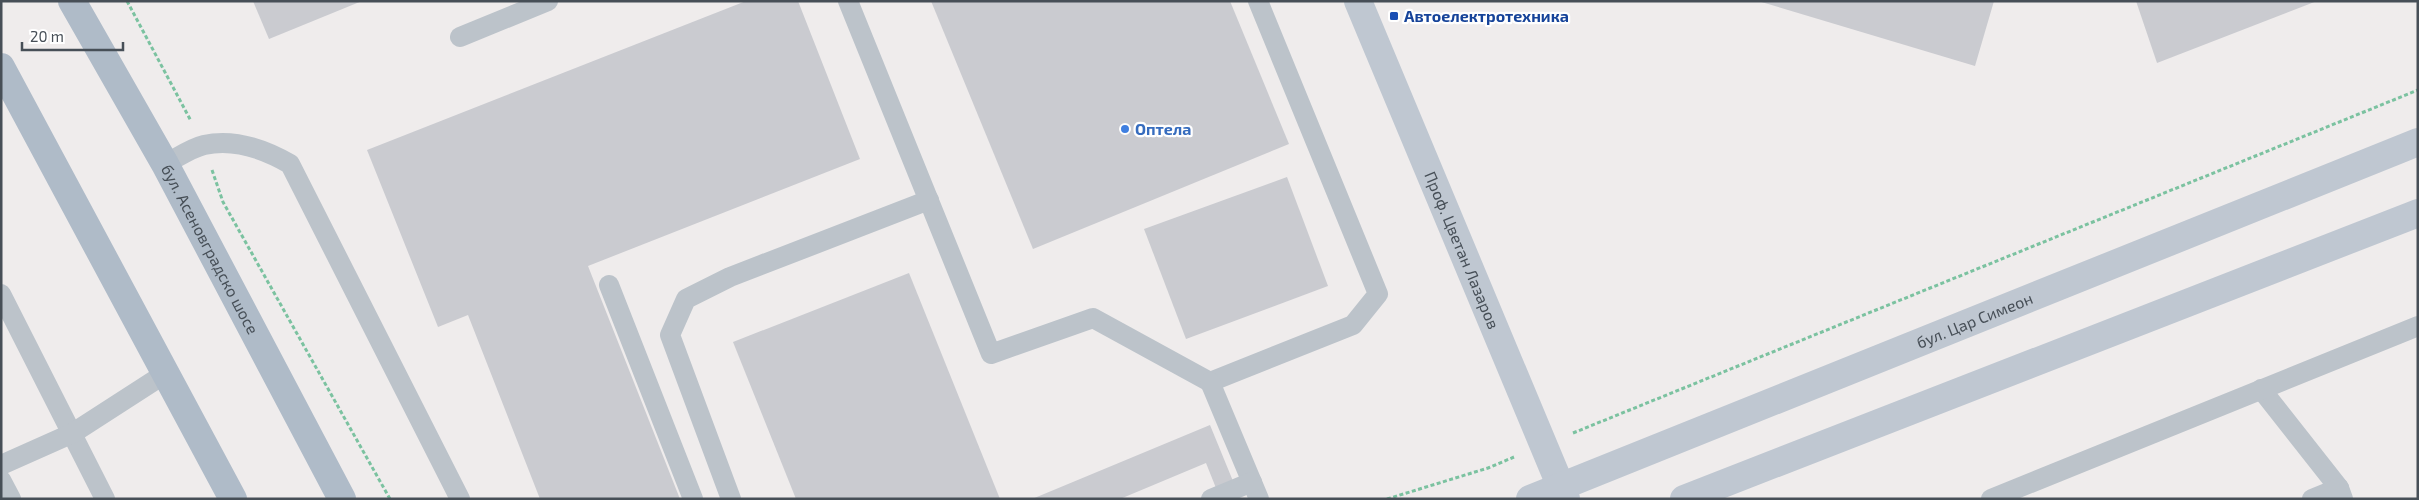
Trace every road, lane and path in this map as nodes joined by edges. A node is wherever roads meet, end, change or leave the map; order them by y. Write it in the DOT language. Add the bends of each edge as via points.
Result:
graph roads {
  1 [pos="72,1"];
  2 [pos="127,1"];
  3 [pos="548,1"];
  4 [pos="848,1"];
  5 [pos="1258,1"];
  6 [pos="1358,1"];
  7 [pos="460,36"];
  8 [pos="1,67"];
  9 [pos="2418,90"];
  10 [pos="2418,142"];
  11 [pos="203,145"];
  12 [pos="165,164"];
  13 [pos="929,200"];
  14 [pos="2418,213"];
  15 [pos="609,285"];
  16 [pos="1,294"];
  17 [pos="2418,326"];
  18 [pos="166,372"];
  19 [pos="1210,382"];
  20 [pos="2262,389"];
  21 [pos="73,433"];
  22 [pos="1543,444"];
  23 [pos="1,465"];
  24 [pos="1,480"];
  25 [pos="1256,490"];
  26 [pos="1563,492"];
  27 [pos="2341,493"];
  28 [pos="11,499"];
  29 [pos="105,499"];
  30 [pos="233,499"];
  31 [pos="342,499"];
  32 [pos="390,499"];
  33 [pos="460,499"];
  34 [pos="693,499"];
  35 [pos="731,499"];
  36 [pos="1210,499"];
  37 [pos="1386,499"];
  38 [pos="1530,499"];
  39 [pos="1684,499"];
  40 [pos="1991,499"];
  41 [pos="2312,499"];
  1 -- 12 [label="main road, бул. Асеновградско шосе"];
  2 -- 11 [label="path"];
  3 -- 7 [label="lane"];
  4 -- 13 [label="lane"];
  5 -- 19 [label="lane" via="1378,294 1353,326"];
  6 -- 22 [label="main road, Проф. Цветан Лазаров"];
  8 -- 18 [label="main road"];
  9 -- 22 [label="path"];
  10 -- 26 [label="main road, бул. Цар Симеон"];
  11 -- 12 [label="lane"];
  11 -- 32 [label="path" via="224,202"];
  11 -- 33 [label="lane" via="235,144 264,149 290,164"];
  12 -- 31 [label="main road, бул. Асеновградско шосе"];
  13 -- 19 [label="lane" via="991,354 1093,318"];
  13 -- 35 [label="lane" via="730,277 686,299 670,335"];
  14 -- 39 [label="main road"];
  15 -- 34 [label="lane"];
  16 -- 21 [label="lane"];
  17 -- 20 [label="lane"];
  18 -- 21 [label="lane"];
  18 -- 30 [label="main road"];
  19 -- 25 [label="lane"];
  20 -- 27 [label="lane"];
  20 -- 40 [label="lane"];
  21 -- 23 [label="lane"];
  21 -- 29 [label="lane"];
  22 -- 26 [label="main road, Проф. Цветан Лазаров"];
  22 -- 37 [label="path" via="1488,468"];
  24 -- 28 [label="lane"];
  25 -- 36 [label="lane"];
  26 -- 38 [label="main road, бул. Цар Симеон"];
  27 -- 41 [label="lane"];
}
